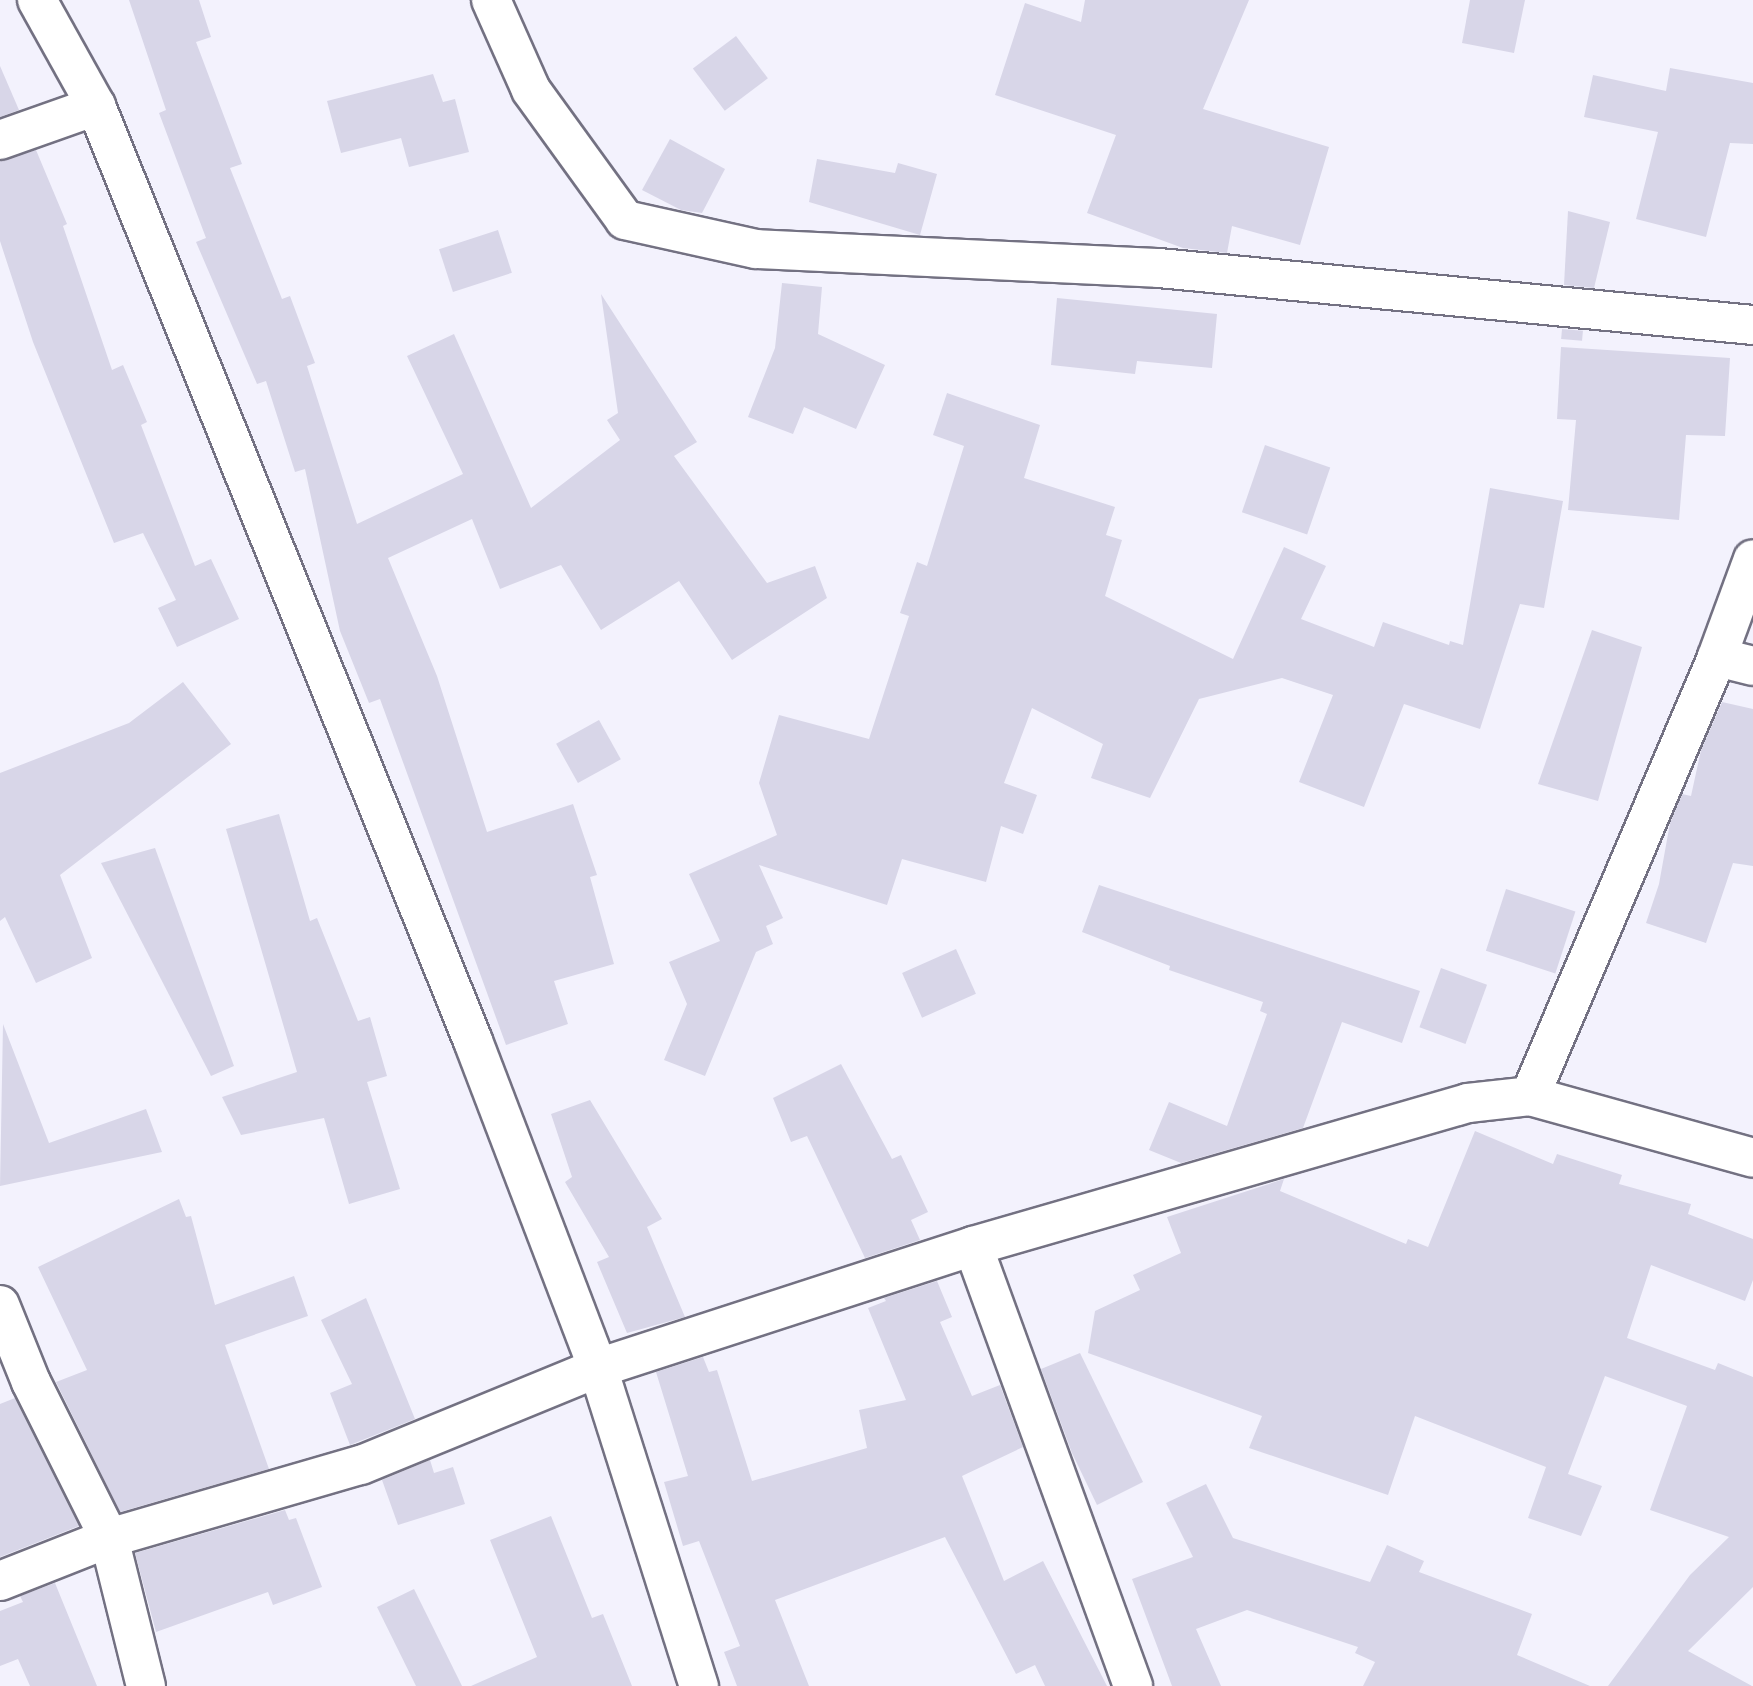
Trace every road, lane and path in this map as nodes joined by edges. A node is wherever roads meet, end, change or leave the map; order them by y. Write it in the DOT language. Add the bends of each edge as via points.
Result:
graph roads {
  1 [pos="37,0"];
  2 [pos="491,0"];
  3 [pos="96,106"];
  4 [pos="0,140"];
  5 [pos="1753,325"];
  6 [pos="1753,559"];
  7 [pos="1735,662"];
  8 [pos="1530,1096"];
  9 [pos="1753,1157"];
  10 [pos="973,1246"];
  11 [pos="0,1305"];
  12 [pos="598,1368"];
  13 [pos="109,1538"];
  14 [pos="0,1581"];
  15 [pos="146,1686"];
  16 [pos="699,1686"];
  17 [pos="1133,1686"];
  1 -- 3 [label="street"];
  2 -- 5 [label="street" via="531,90 625,220 756,249 1159,268"];
  3 -- 4 [label="street"];
  3 -- 12 [label="street" via="467,1028"];
  6 -- 7 [label="street"];
  7 -- 8 [label="street"];
  8 -- 9 [label="street"];
  8 -- 10 [label="street" via="1468,1102"];
  10 -- 12 [label="street"];
  10 -- 17 [label="street"];
  11 -- 13 [label="street" via="31,1382"];
  12 -- 13 [label="street" via="361,1465"];
  12 -- 16 [label="street"];
  13 -- 14 [label="street"];
  13 -- 15 [label="street"];
}
